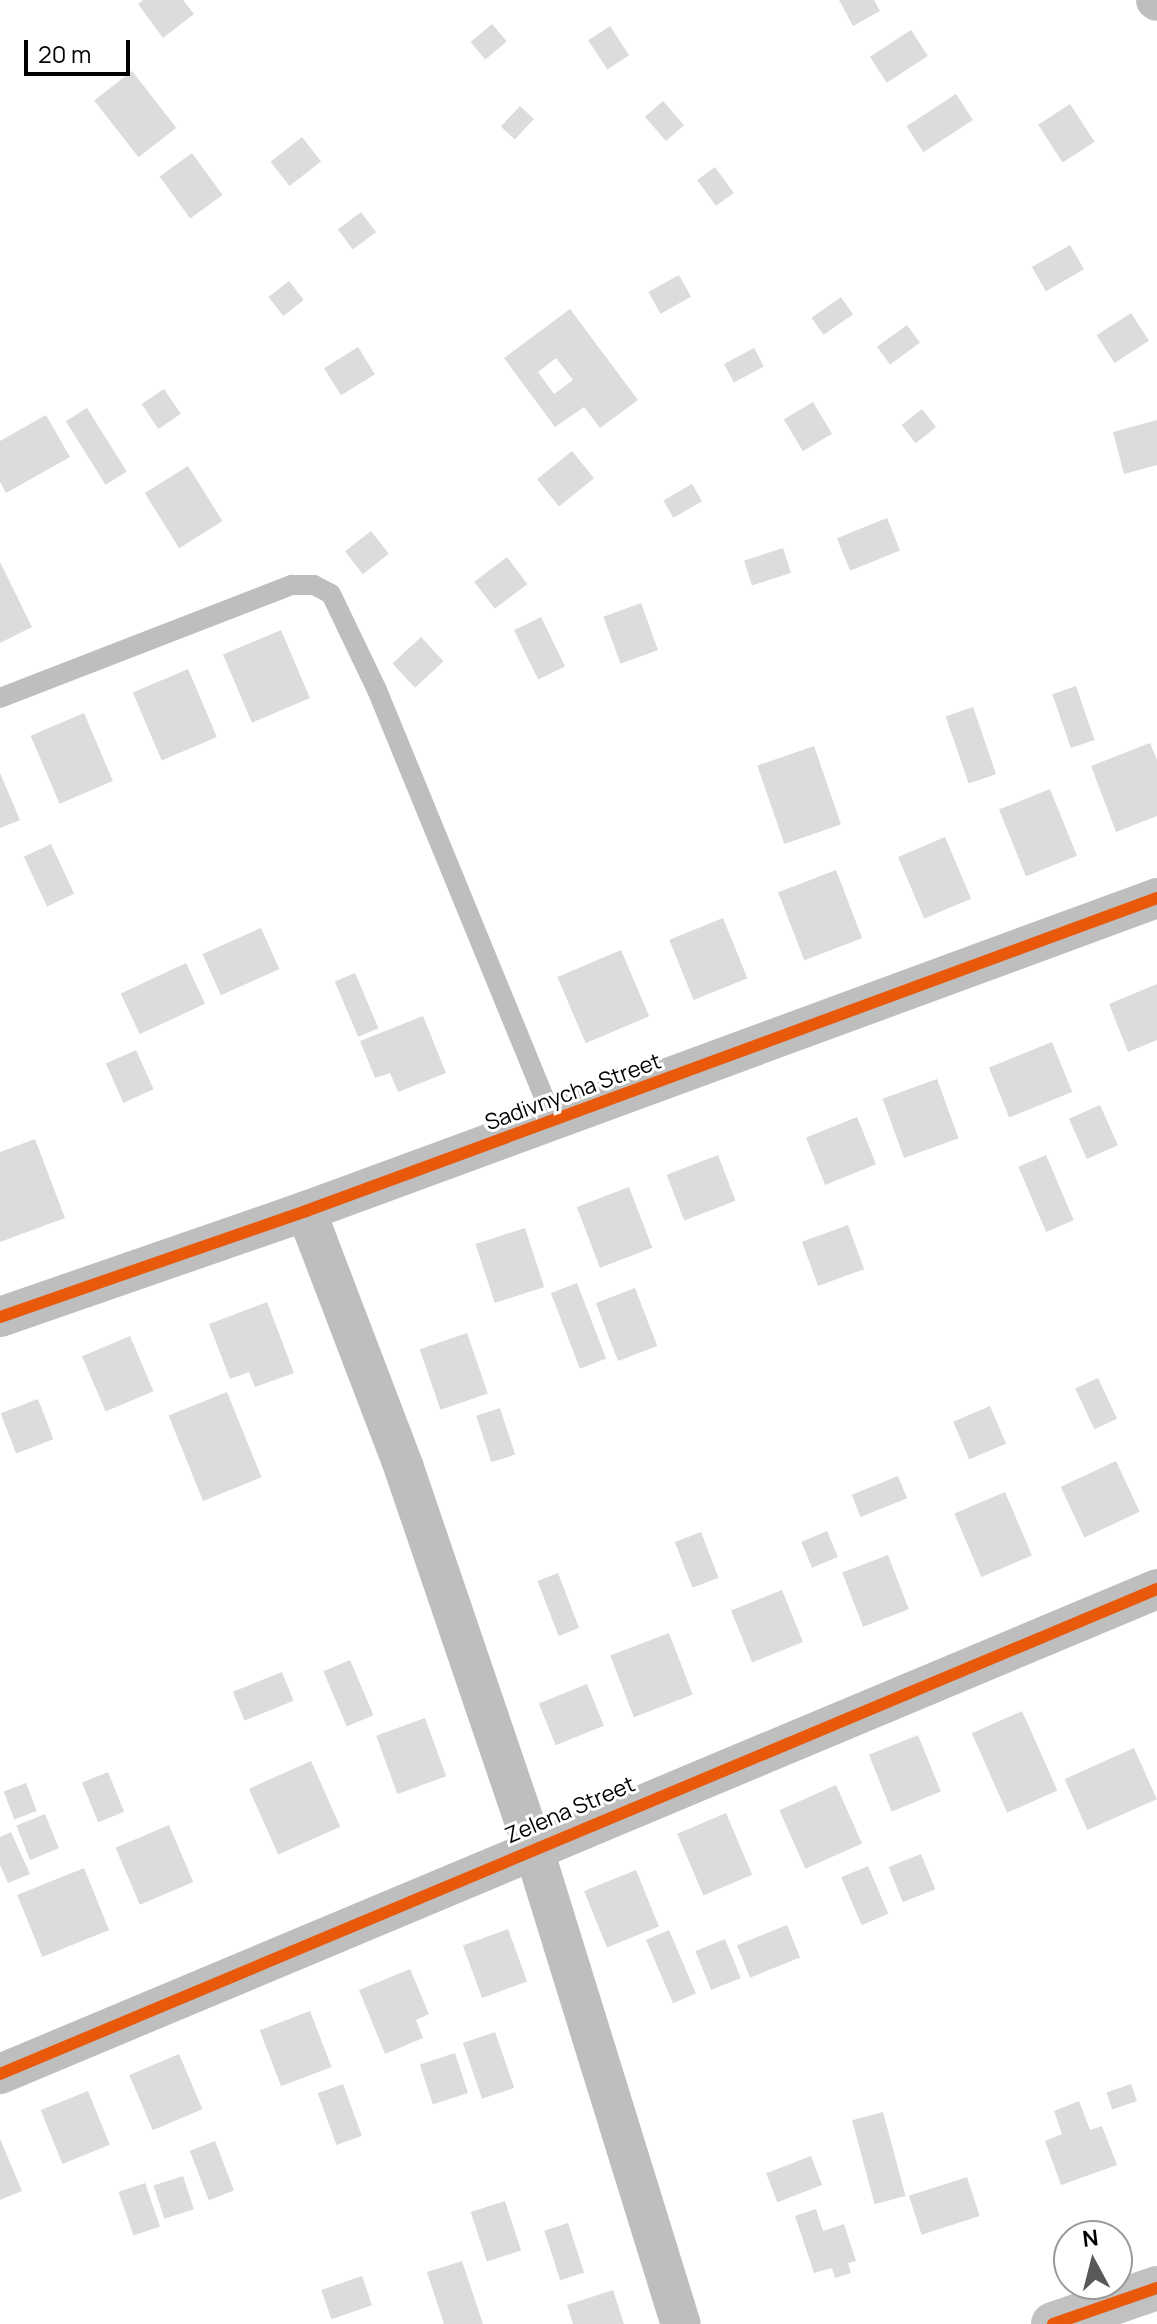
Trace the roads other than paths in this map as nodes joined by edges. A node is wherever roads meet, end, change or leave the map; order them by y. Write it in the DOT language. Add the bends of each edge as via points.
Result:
graph roads {
  1 [pos="0,698"];
  2 [pos="1157,898"];
  3 [pos="553,1120"];
  4 [pos="306,1211"];
  5 [pos="0,1317"];
  6 [pos="1157,1589"];
  7 [pos="533,1847"];
  8 [pos="0,2074"];
  9 [pos="1157,2288"];
  10 [pos="681,2324"];
  11 [pos="1053,2324"];
  1 -- 3 [label="lane" via="292,585 314,585 331,594 377,690"];
  2 -- 3 [label="street, Sadivnycha Street"];
  3 -- 4 [label="street, Sadivnycha Street"];
  4 -- 5 [label="street, Sadivnycha Street"];
  4 -- 7 [label="street" via="404,1468"];
  6 -- 7 [label="street, Zelena Street"];
  7 -- 8 [label="street, Zelena Street"];
  7 -- 10 [label="street"];
  9 -- 11 [label="main road"];
}
